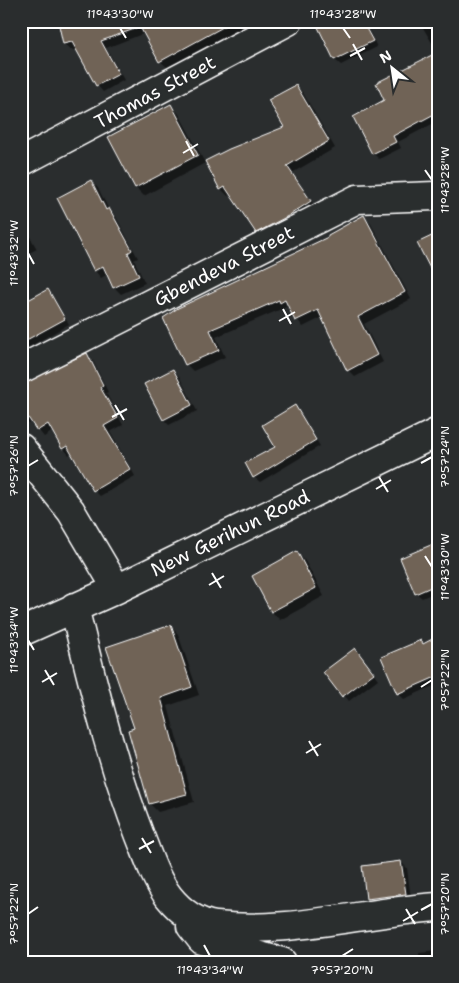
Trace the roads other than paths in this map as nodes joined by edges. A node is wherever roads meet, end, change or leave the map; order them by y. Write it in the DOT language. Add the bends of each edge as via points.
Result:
graph roads {
  1 [pos="288,21"];
  2 [pos="21,162"];
  3 [pos="435,196"];
  4 [pos="21,369"];
  5 [pos="438,432"];
  6 [pos="21,448"];
  7 [pos="117,589"];
  8 [pos="74,607"];
  9 [pos="21,632"];
  10 [pos="169,897"];
  11 [pos="438,907"];
  12 [pos="282,962"];
  1 -- 2 [label="street, Thomas Street"];
  3 -- 4 [label="street, Gbendeva Street" via="357,199"];
  5 -- 7 [label="street, New Gerihun Road"];
  6 -- 7 [label="street" via="71,511"];
  7 -- 8 [label="street, New Gerihun Road"];
  8 -- 9 [label="street, New Gerihun Road"];
  8 -- 10 [label="street" via="111,752 154,872"];
  10 -- 11 [label="street" via="188,917 215,926 302,926"];
  10 -- 12 [label="street" via="202,940"];
}
